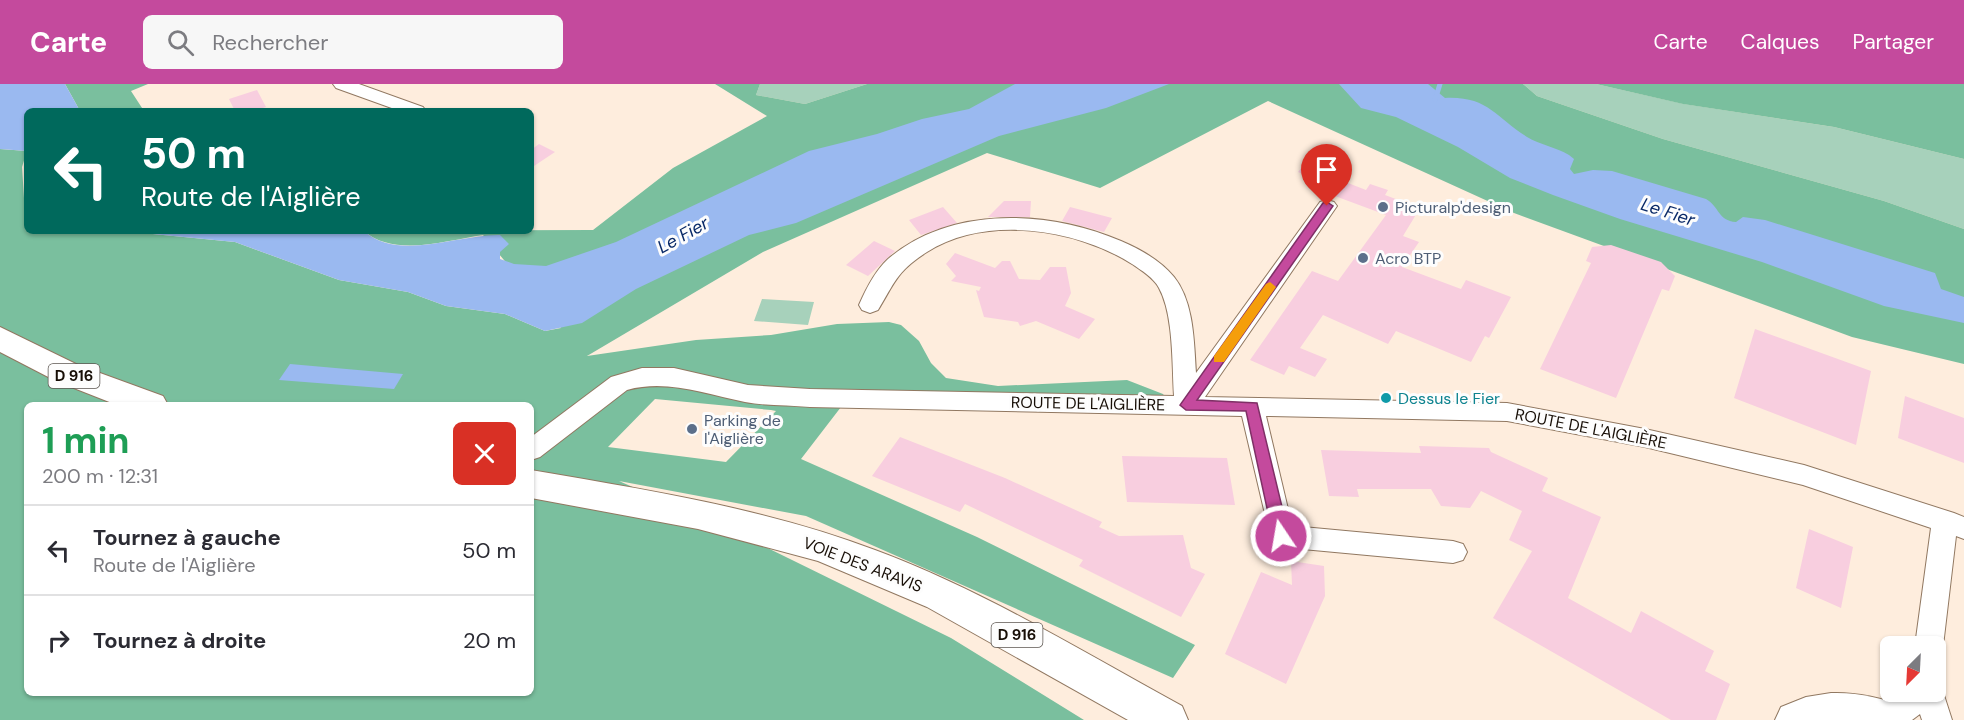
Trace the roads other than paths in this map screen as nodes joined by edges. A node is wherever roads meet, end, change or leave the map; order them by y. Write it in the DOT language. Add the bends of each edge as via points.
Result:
graph roads {
  1 [pos="342,84"];
  2 [pos="409,108"];
  3 [pos="1327,206"];
  4 [pos="870,305"];
  5 [pos="0,338"];
  6 [pos="143,402"];
  7 [pos="1186,405"];
  8 [pos="1252,406"];
  9 [pos="534,448"];
  10 [pos="534,485"];
  11 [pos="1955,524"];
  12 [pos="1454,552"];
  13 [pos="1931,636"];
  14 [pos="1912,702"];
  15 [pos="1931,702"];
  16 [pos="1891,719"];
  17 [pos="1167,720"];
  18 [pos="1794,720"];
  19 [pos="1937,720"];
  1 -- 2 [label="street"];
  3 -- 7 [label="street"];
  4 -- 7 [label="street" via="897,263 937,238 972,229 1032,224 1098,237 1141,260 1170,287 1182,340"];
  5 -- 6 [label="highway, D 916" via="67,373"];
  7 -- 8 [label="street, ROUTE DE L'AIGLIÈRE"];
  7 -- 9 [label="street, ROUTE DE L'AIGLIÈRE" via="810,398 748,394 674,377 642,377 611,388"];
  8 -- 11 [label="street, ROUTE DE L'AIGLIÈRE" via="1507,412 1645,438 1804,475"];
  8 -- 12 [label="street" via="1281,536"];
  10 -- 17 [label="highway, VOIE DES ARAVIS / D 916" via="757,528 861,560 990,620"];
  11 -- 13 [label="street"];
  14 -- 16 [label="street"];
  15 -- 19 [label="street"];
  16 -- 18 [label="main road" via="1841,710"];
}
